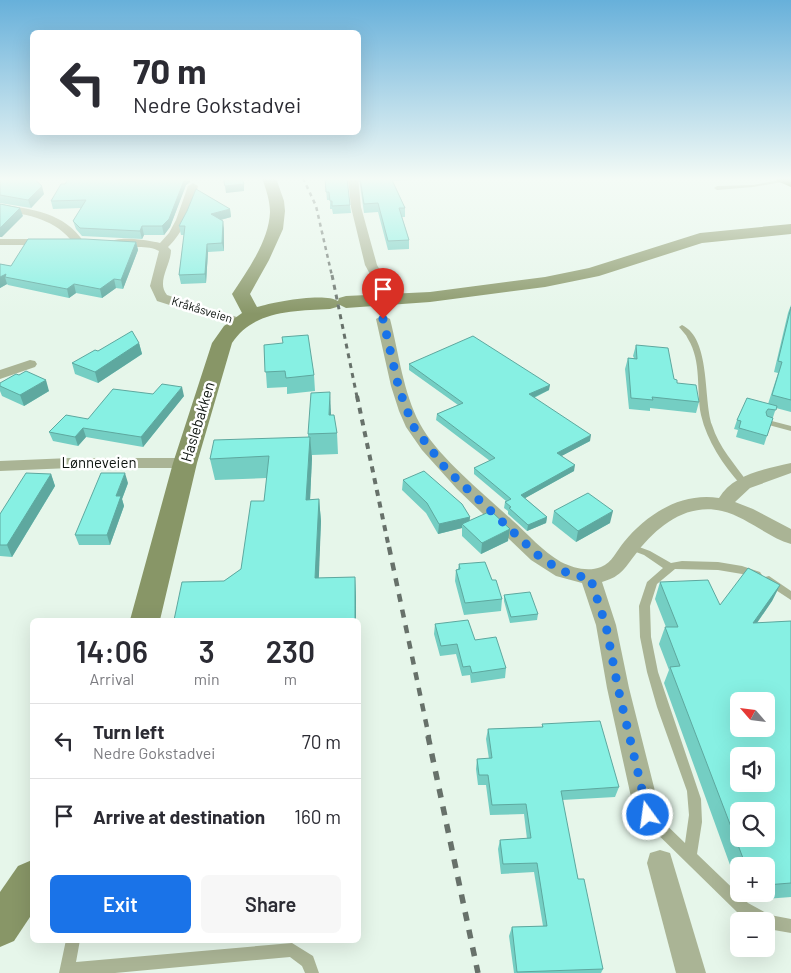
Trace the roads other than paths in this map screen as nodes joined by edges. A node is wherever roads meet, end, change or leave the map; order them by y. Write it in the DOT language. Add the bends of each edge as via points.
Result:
graph roads {
  1 [pos="60,223"];
  2 [pos="178,223"];
  3 [pos="277,223"];
  4 [pos="360,223"];
  5 [pos="791,229"];
  6 [pos="0,242"];
  7 [pos="106,243"];
  8 [pos="162,247"];
  9 [pos="253,276"];
  10 [pos="401,299"];
  11 [pos="275,308"];
  12 [pos="245,318"];
  13 [pos="383,319"];
  14 [pos="682,327"];
  15 [pos="30,364"];
  16 [pos="0,375"];
  17 [pos="768,422"];
  18 [pos="791,429"];
  19 [pos="185,463"];
  20 [pos="6,466"];
  21 [pos="791,468"];
  22 [pos="0,481"];
  23 [pos="744,483"];
  24 [pos="724,505"];
  25 [pos="791,537"];
  26 [pos="630,547"];
  27 [pos="670,567"];
  28 [pos="590,577"];
  29 [pos="791,596"];
  30 [pos="146,618"];
  31 [pos="648,815"];
  32 [pos="690,854"];
  33 [pos="660,863"];
  34 [pos="30,883"];
  35 [pos="791,926"];
  36 [pos="0,927"];
  37 [pos="72,943"];
  38 [pos="66,972"];
  39 [pos="312,973"];
  40 [pos="692,973"];
  1 -- 6 [label="street" via="68,228 73,242"];
  2 -- 8 [label="street" via="170,240"];
  3 -- 9 [label="main road" via="272,241"];
  4 -- 10 [label="street" via="371,266"];
  5 -- 10 [label="main road" via="700,238 593,272 545,282"];
  7 -- 8 [label="street"];
  8 -- 12 [label="street, Kråkåsveien" via="166,256 155,285 162,298"];
  9 -- 11 [label="main road" via="257,291"];
  9 -- 12 [label="main road" via="241,294"];
  10 -- 11 [label="main road"];
  11 -- 12 [label="main road"];
  12 -- 19 [label="main road, Haslebakken" via="227,332 222,343"];
  13 -- 28 [label="street" via="399,389 413,426 446,469 541,558 575,576"];
  14 -- 23 [label="lane" via="699,354 702,399 708,424 718,448"];
  15 -- 16 [label="street"];
  17 -- 18 [label="lane"];
  19 -- 20 [label="street, Lønneveien"];
  19 -- 30 [label="main road, Haslebakken"];
  20 -- 22 [label="street, Lønneveien"];
  21 -- 23 [label="street"];
  23 -- 24 [label="street" via="727,497"];
  24 -- 25 [label="street" via="754,515"];
  24 -- 26 [label="street" via="696,503 670,510"];
  26 -- 27 [label="lane"];
  26 -- 28 [label="street" via="617,567"];
  27 -- 29 [label="lane" via="700,565 743,570 768,579"];
  27 -- 32 [label="lane" via="658,575 650,588 644,606 645,639 650,666 694,792 696,820"];
  28 -- 31 [label="street" via="606,626"];
  31 -- 32 [label="lane"];
  32 -- 35 [label="lane" via="743,908 768,922"];
  33 -- 40 [label="street"];
  34 -- 36 [label="main road"];
  37 -- 38 [label="lane"];
  38 -- 39 [label="lane" via="292,950 308,961"];
}
